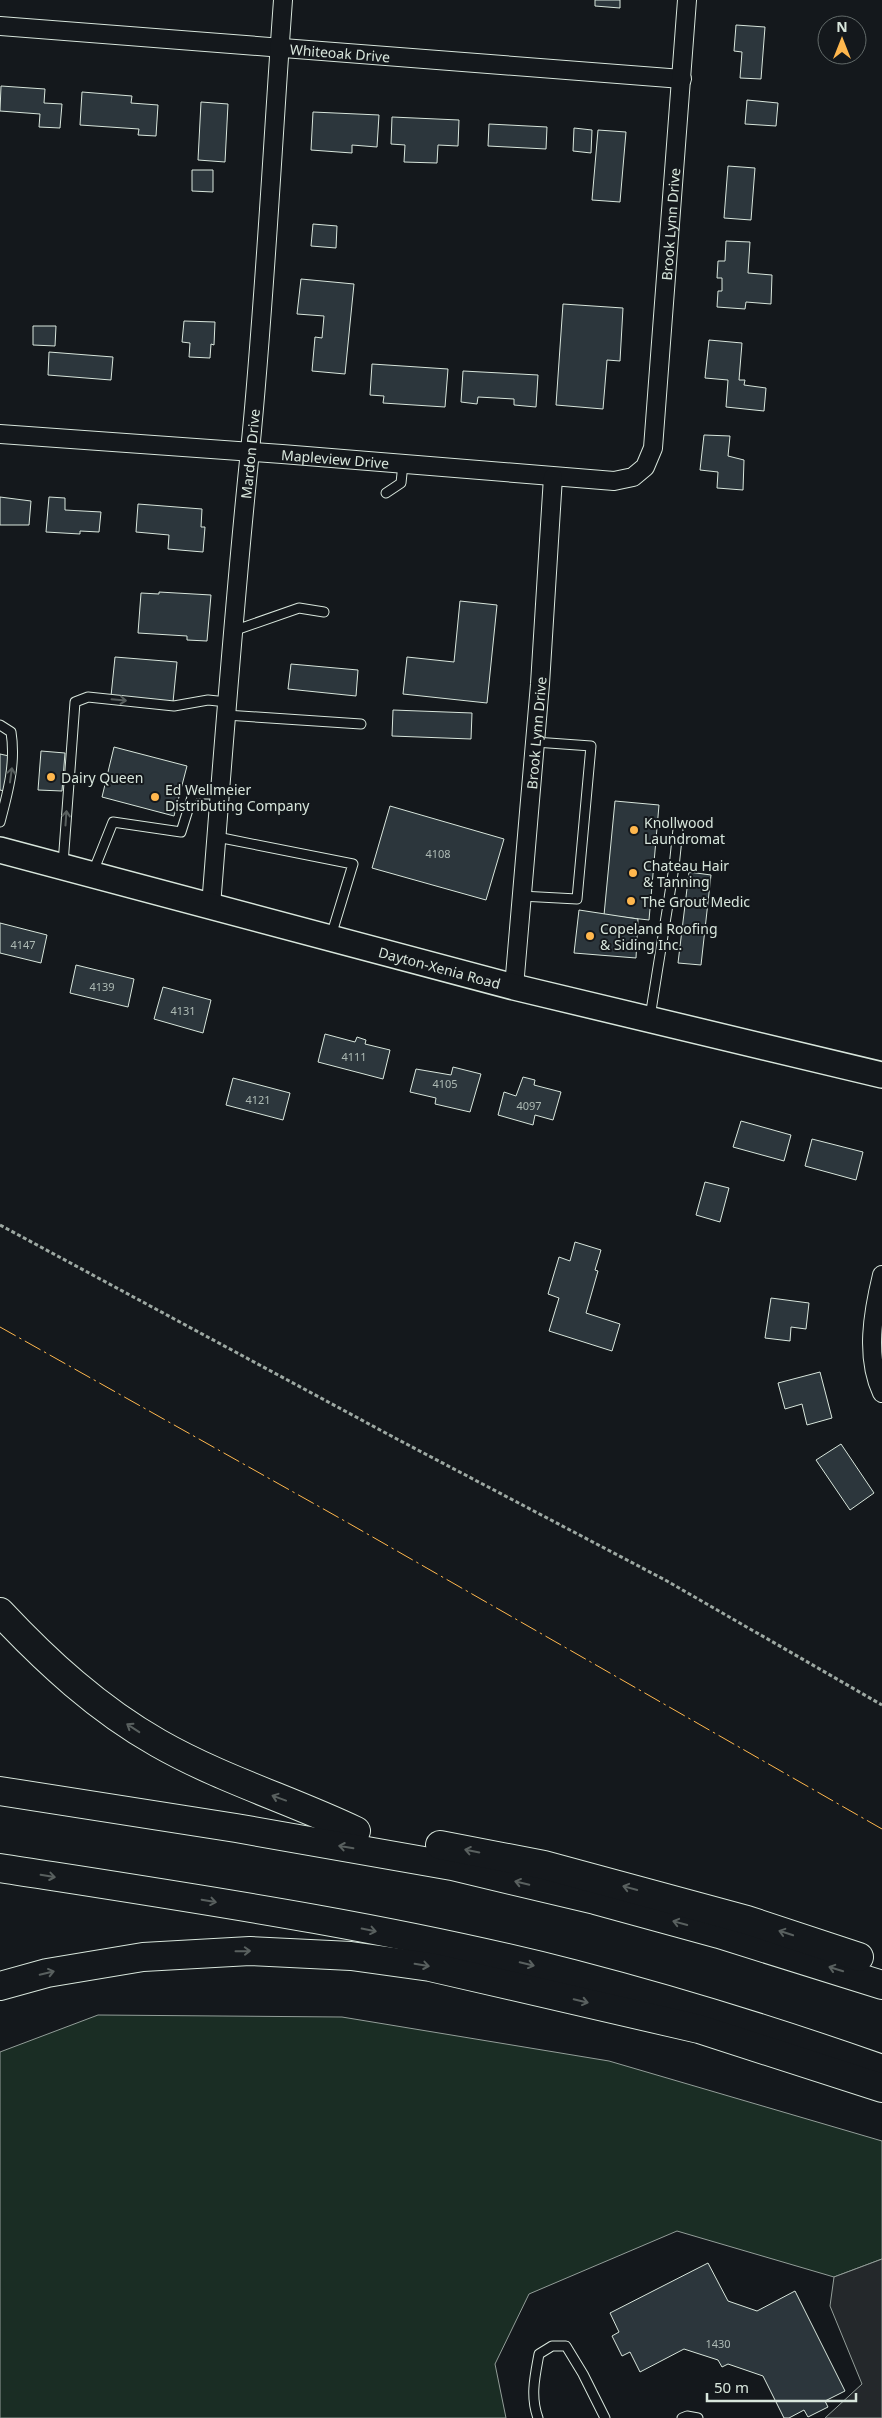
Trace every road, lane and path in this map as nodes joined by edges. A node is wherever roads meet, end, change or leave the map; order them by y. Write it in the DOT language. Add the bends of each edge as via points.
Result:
graph roads {
  1 [pos="283,0"];
  2 [pos="687,0"];
  3 [pos="0,26"];
  4 [pos="280,47"];
  5 [pos="682,79"];
  6 [pos="0,434"];
  7 [pos="654,448"];
  8 [pos="250,451"];
  9 [pos="402,464"];
  10 [pos="553,477"];
  11 [pos="386,493"];
  12 [pos="324,612"];
  13 [pos="232,631"];
  14 [pos="226,708"];
  15 [pos="361,724"];
  16 [pos="0,725"];
  17 [pos="535,742"];
  18 [pos="220,794"];
  19 [pos="2,804"];
  20 [pos="0,822"];
  21 [pos="678,829"];
  22 [pos="217,837"];
  23 [pos="0,850"];
  24 [pos="63,867"];
  25 [pos="92,875"];
  26 [pos="521,896"];
  27 [pos="212,906"];
  28 [pos="331,938"];
  29 [pos="514,987"];
  30 [pos="650,1020"];
  31 [pos="882,1075"];
  32 [pos="0,1225"];
  33 [pos="882,1275"];
  34 [pos="882,1393"];
  35 [pos="0,1612"];
  36 [pos="882,1705"];
  37 [pos="0,1773"];
  38 [pos="0,1791"];
  39 [pos="356,1831"];
  40 [pos="0,1868"];
  41 [pos="882,1965"];
  42 [pos="882,1984"];
  43 [pos="0,1986"];
  44 [pos="882,2068"];
  45 [pos="882,2088"];
  46 [pos="538,2418"];
  47 [pos="605,2418"];
  48 [pos="682,2418"];
  49 [pos="698,2418"];
  1 -- 4 [label="street, Mardon Drive"];
  2 -- 5 [label="street, Brook Lynn Drive"];
  3 -- 4 [label="street, Whiteoak Drive"];
  4 -- 5 [label="street, Whiteoak Drive"];
  4 -- 8 [label="street, Mardon Drive"];
  5 -- 7 [label="street, Brook Lynn Drive"];
  6 -- 8 [label="street, Mapleview Drive"];
  7 -- 10 [label="street, Mapleview Drive" via="645,467 624,480"];
  8 -- 9 [label="street, Mapleview Drive"];
  8 -- 13 [label="street, Mardon Drive"];
  9 -- 10 [label="street, Mapleview Drive"];
  9 -- 11 [label="lane" via="401,483"];
  10 -- 17 [label="street, Brook Lynn Drive"];
  12 -- 13 [label="lane" via="299,608"];
  13 -- 14 [label="street, Mardon Drive"];
  14 -- 15 [label="lane"];
  14 -- 18 [label="street, Mardon Drive"];
  24 -- 14 [label="lane, one-way" via="75,702 88,698 174,706 208,700"];
  19 -- 16 [label="lane, one-way" via="14,751 11,732"];
  17 -- 26 [label="street, Brook Lynn Drive"];
  17 -- 26 [label="lane" via="591,746 579,880 577,899"];
  18 -- 22 [label="street, Mardon Drive"];
  18 -- 25 [label="lane" via="193,794 181,832 113,822"];
  19 -- 20 [label="lane"];
  21 -- 30 [label="lane"];
  22 -- 27 [label="street, Mardon Drive"];
  22 -- 28 [label="lane" via="353,864"];
  23 -- 24 [label="main road, Dayton-Xenia Road"];
  24 -- 25 [label="main road, Dayton-Xenia Road"];
  25 -- 27 [label="main road, Dayton-Xenia Road"];
  26 -- 29 [label="street, Brook Lynn Drive"];
  27 -- 28 [label="main road, Dayton-Xenia Road"];
  28 -- 29 [label="main road, Dayton-Xenia Road"];
  29 -- 30 [label="main road, Dayton-Xenia Road"];
  30 -- 31 [label="main road, Dayton-Xenia Road"];
  32 -- 36 [label="path" via="667,1581"];
  33 -- 34 [label="street" via="872,1341 873,1368"];
  39 -- 35 [label="highway, one-way" via="214,1772 158,1743 77,1687"];
  37 -- 39 [label="highway"];
  42 -- 38 [label="highway, one-way" via="720,1934 452,1866"];
  41 -- 39 [label="highway, one-way" via="747,1920 544,1865"];
  40 -- 44 [label="highway, one-way" via="326,1922 542,1967 678,2003"];
  43 -- 45 [label="highway, one-way" via="56,1971 143,1957 250,1951 351,1956 430,1967 699,2028"];
  46 -- 47 [label="lane" via="532,2402 539,2354 552,2346 566,2346"];
  48 -- 49 [label="lane"];
}
